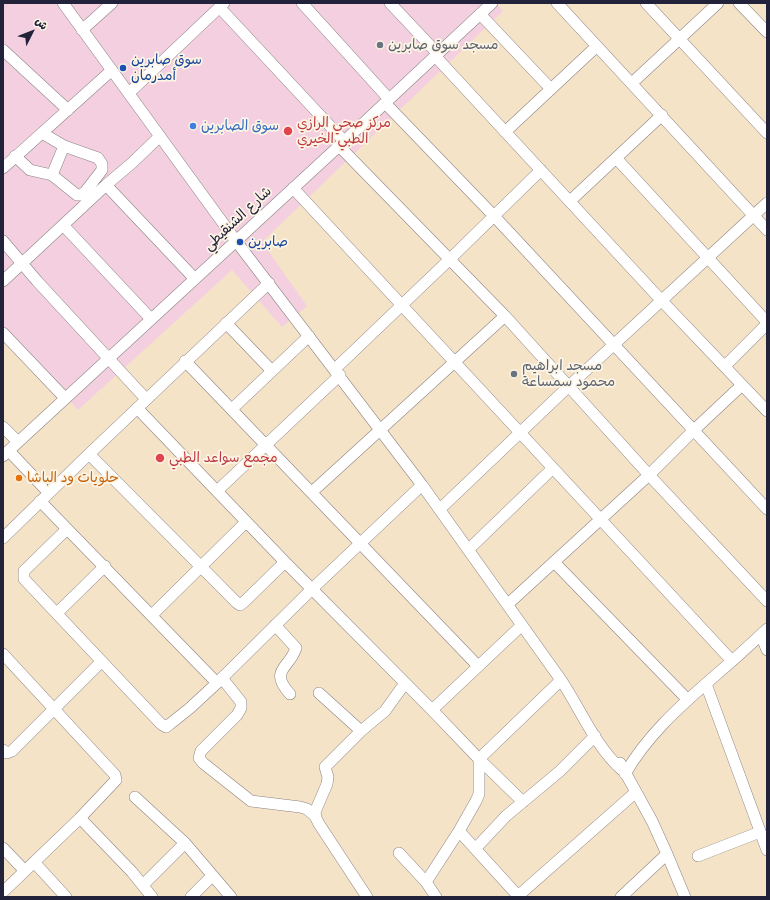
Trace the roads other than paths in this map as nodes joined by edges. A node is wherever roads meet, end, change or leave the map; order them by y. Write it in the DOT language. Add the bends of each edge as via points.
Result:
graph roads {
  1 [pos="63,3"];
  2 [pos="112,3"];
  3 [pos="302,3"];
  4 [pos="390,3"];
  5 [pos="557,3"];
  6 [pos="646,3"];
  7 [pos="718,3"];
  8 [pos="739,3"];
  9 [pos="489,4"];
  10 [pos="222,5"];
  11 [pos="480,14"];
  12 [pos="82,30"];
  13 [pos="767,32"];
  14 [pos="680,39"];
  15 [pos="597,46"];
  16 [pos="3,50"];
  17 [pos="436,55"];
  18 [pos="112,70"];
  19 [pos="632,83"];
  20 [pos="551,89"];
  21 [pos="129,93"];
  22 [pos="387,101"];
  23 [pos="68,110"];
  24 [pos="662,115"];
  25 [pos="505,132"];
  26 [pos="42,133"];
  27 [pos="767,133"];
  28 [pos="160,136"];
  29 [pos="342,144"];
  30 [pos="64,146"];
  31 [pos="15,156"];
  32 [pos="616,158"];
  33 [pos="3,168"];
  34 [pos="541,170"];
  35 [pos="52,175"];
  36 [pos="106,185"];
  37 [pos="293,188"];
  38 [pos="570,201"];
  39 [pos="767,203"];
  40 [pos="754,215"];
  41 [pos="494,216"];
  42 [pos="63,225"];
  43 [pos="767,230"];
  44 [pos="3,241"];
  45 [pos="236,241"];
  46 [pos="708,257"];
  47 [pos="450,259"];
  48 [pos="22,262"];
  49 [pos="195,279"];
  50 [pos="3,281"];
  51 [pos="269,283"];
  52 [pos="662,300"];
  53 [pos="402,304"];
  54 [pos="505,316"];
  55 [pos="152,319"];
  56 [pos="226,322"];
  57 [pos="767,323"];
  58 [pos="3,333"];
  59 [pos="309,336"];
  60 [pos="614,344"];
  61 [pos="108,359"];
  62 [pos="186,361"];
  63 [pos="454,362"];
  64 [pos="725,366"];
  65 [pos="272,371"];
  66 [pos="337,372"];
  67 [pos="742,385"];
  68 [pos="568,386"];
  69 [pos="65,398"];
  70 [pos="146,399"];
  71 [pos="137,408"];
  72 [pos="232,409"];
  73 [pos="767,411"];
  74 [pos="3,427"];
  75 [pos="380,428"];
  76 [pos="694,430"];
  77 [pos="519,433"];
  78 [pos="18,442"];
  79 [pos="266,443"];
  80 [pos="6,454"];
  81 [pos="89,454"];
  82 [pos="553,468"];
  83 [pos="649,475"];
  84 [pos="422,485"];
  85 [pos="217,491"];
  86 [pos="312,492"];
  87 [pos="49,493"];
  88 [pos="40,501"];
  89 [pos="440,509"];
  90 [pos="767,509"];
  91 [pos="601,519"];
  92 [pos="246,522"];
  93 [pos="67,529"];
  94 [pos="3,538"];
  95 [pos="361,543"];
  96 [pos="469,549"];
  97 [pos="285,562"];
  98 [pos="554,562"];
  99 [pos="105,566"];
  100 [pos="200,567"];
  101 [pos="312,589"];
  102 [pos="767,601"];
  103 [pos="508,604"];
  104 [pos="57,614"];
  105 [pos="152,615"];
  106 [pos="522,625"];
  107 [pos="275,626"];
  108 [pos="764,632"];
  109 [pos="767,650"];
  110 [pos="3,654"];
  111 [pos="732,661"];
  112 [pos="101,662"];
  113 [pos="478,666"];
  114 [pos="561,680"];
  115 [pos="220,681"];
  116 [pos="405,683"];
  117 [pos="706,684"];
  118 [pos="319,692"];
  119 [pos="290,694"];
  120 [pos="688,700"];
  121 [pos="576,702"];
  122 [pos="55,709"];
  123 [pos="432,710"];
  124 [pos="361,731"];
  125 [pos="595,736"];
  126 [pos="3,750"];
  127 [pos="478,760"];
  128 [pos="624,772"];
  129 [pos="636,792"];
  130 [pos="135,797"];
  131 [pos="523,802"];
  132 [pos="316,816"];
  133 [pos="80,818"];
  134 [pos="459,831"];
  135 [pos="763,835"];
  136 [pos="185,843"];
  137 [pos="3,848"];
  138 [pos="476,848"];
  139 [pos="767,850"];
  140 [pos="399,853"];
  141 [pos="668,854"];
  142 [pos="698,856"];
  143 [pos="34,862"];
  144 [pos="25,871"];
  145 [pos="212,876"];
  146 [pos="426,882"];
  147 [pos="143,885"];
  148 [pos="3,892"];
  149 [pos="519,896"];
  150 [pos="66,897"];
  151 [pos="152,897"];
  152 [pos="191,897"];
  153 [pos="231,897"];
  154 [pos="367,897"];
  155 [pos="436,897"];
  156 [pos="621,897"];
  157 [pos="685,897"];
  1 -- 12 [label="street"];
  2 -- 12 [label="street"];
  3 -- 22 [label="street"];
  4 -- 17 [label="street"];
  5 -- 15 [label="street"];
  6 -- 14 [label="street"];
  7 -- 14 [label="street"];
  8 -- 13 [label="street"];
  9 -- 11 [label="street, شارع الشنقيطي"];
  10 -- 21 [label="street"];
  10 -- 29 [label="street"];
  11 -- 17 [label="street, شارع الشنقيطي"];
  11 -- 20 [label="street"];
  12 -- 18 [label="street"];
  14 -- 19 [label="street"];
  14 -- 27 [label="street"];
  15 -- 19 [label="street"];
  15 -- 20 [label="street"];
  16 -- 23 [label="street"];
  17 -- 22 [label="street, شارع الشنقيطي"];
  17 -- 25 [label="street"];
  18 -- 21 [label="street"];
  18 -- 23 [label="street"];
  19 -- 24 [label="street"];
  20 -- 25 [label="street"];
  21 -- 28 [label="street"];
  22 -- 29 [label="street, شارع الشنقيطي"];
  22 -- 41 [label="street"];
  23 -- 26 [label="street"];
  24 -- 32 [label="street"];
  24 -- 40 [label="street"];
  25 -- 34 [label="street"];
  26 -- 30 [label="street"];
  26 -- 31 [label="street"];
  28 -- 36 [label="street"];
  28 -- 45 [label="street"];
  29 -- 37 [label="street, شارع الشنقيطي"];
  29 -- 47 [label="street"];
  30 -- 35 [label="street"];
  30 -- 35 [label="street" via="98,158 102,170 81,195"];
  31 -- 33 [label="street"];
  31 -- 35 [label="street" via="30,170"];
  32 -- 38 [label="street"];
  32 -- 46 [label="street"];
  34 -- 38 [label="street"];
  34 -- 41 [label="street"];
  36 -- 42 [label="street"];
  36 -- 49 [label="street"];
  37 -- 45 [label="street, شارع الشنقيطي"];
  37 -- 53 [label="street"];
  38 -- 52 [label="street"];
  39 -- 40 [label="street"];
  40 -- 43 [label="street"];
  40 -- 46 [label="street"];
  41 -- 47 [label="street"];
  41 -- 60 [label="street"];
  42 -- 48 [label="street"];
  42 -- 55 [label="street"];
  44 -- 48 [label="street"];
  45 -- 49 [label="street, شارع الشنقيطي"];
  45 -- 51 [label="street"];
  46 -- 52 [label="street"];
  46 -- 57 [label="street"];
  47 -- 53 [label="street"];
  47 -- 54 [label="street"];
  48 -- 50 [label="street"];
  48 -- 61 [label="street"];
  49 -- 55 [label="street, شارع الشنقيطي"];
  51 -- 56 [label="street"];
  51 -- 59 [label="street"];
  52 -- 60 [label="street"];
  52 -- 64 [label="street"];
  53 -- 63 [label="street"];
  53 -- 66 [label="street"];
  54 -- 63 [label="street"];
  54 -- 68 [label="street"];
  55 -- 61 [label="street, شارع الشنقيطي"];
  56 -- 62 [label="street"];
  56 -- 65 [label="street"];
  57 -- 64 [label="street"];
  58 -- 69 [label="street"];
  59 -- 65 [label="street"];
  59 -- 66 [label="street"];
  60 -- 68 [label="street"];
  60 -- 76 [label="street"];
  61 -- 69 [label="street, شارع الشنقيطي"];
  61 -- 70 [label="street"];
  62 -- 70 [label="street"];
  62 -- 72 [label="street"];
  63 -- 75 [label="street"];
  63 -- 77 [label="street"];
  64 -- 67 [label="street"];
  65 -- 72 [label="street"];
  66 -- 75 [label="street"];
  66 -- 79 [label="street"];
  67 -- 73 [label="street"];
  67 -- 76 [label="street"];
  68 -- 77 [label="street"];
  68 -- 83 [label="street"];
  69 -- 78 [label="street, شارع الشنقيطي"];
  70 -- 71 [label="street"];
  71 -- 81 [label="street"];
  71 -- 85 [label="street"];
  72 -- 79 [label="street"];
  74 -- 78 [label="street"];
  75 -- 84 [label="street"];
  75 -- 86 [label="street"];
  76 -- 83 [label="street"];
  76 -- 90 [label="street"];
  77 -- 82 [label="street"];
  77 -- 89 [label="street"];
  78 -- 80 [label="street, شارع الشنقيطي"];
  79 -- 85 [label="street"];
  79 -- 86 [label="street"];
  80 -- 87 [label="street"];
  81 -- 87 [label="street"];
  81 -- 100 [label="street"];
  82 -- 91 [label="street"];
  82 -- 96 [label="street"];
  83 -- 91 [label="street"];
  83 -- 102 [label="street"];
  84 -- 89 [label="street"];
  84 -- 95 [label="street"];
  85 -- 92 [label="street"];
  86 -- 95 [label="street"];
  87 -- 88 [label="street"];
  88 -- 93 [label="street"];
  88 -- 94 [label="street"];
  89 -- 96 [label="street"];
  91 -- 98 [label="street"];
  91 -- 111 [label="street"];
  92 -- 97 [label="street"];
  92 -- 100 [label="street"];
  93 -- 99 [label="street"];
  93 -- 104 [label="street" via="24,571 24,579"];
  95 -- 101 [label="street"];
  95 -- 113 [label="street"];
  96 -- 103 [label="street"];
  97 -- 100 [label="street" via="240,605"];
  97 -- 101 [label="street"];
  98 -- 103 [label="street"];
  98 -- 120 [label="street"];
  99 -- 104 [label="street"];
  99 -- 105 [label="street"];
  100 -- 105 [label="street"];
  101 -- 107 [label="street"];
  101 -- 116 [label="street"];
  103 -- 106 [label="street"];
  104 -- 112 [label="street"];
  105 -- 115 [label="street"];
  106 -- 113 [label="street"];
  106 -- 114 [label="street"];
  107 -- 115 [label="street"];
  107 -- 119 [label="street" via="296,648 281,671 280,677 283,687"];
  108 -- 109 [label="street"];
  108 -- 111 [label="street"];
  110 -- 122 [label="street"];
  111 -- 117 [label="street"];
  112 -- 115 [label="street" via="166,727"];
  112 -- 122 [label="street"];
  113 -- 123 [label="street"];
  114 -- 121 [label="street"];
  114 -- 127 [label="street"];
  115 -- 132 [label="street" via="241,702 241,708 200,751 199,758 251,801 300,807"];
  116 -- 123 [label="street"];
  116 -- 124 [label="street" via="384,710"];
  117 -- 120 [label="street"];
  117 -- 135 [label="street"];
  118 -- 124 [label="street"];
  120 -- 128 [label="street" via="661,726"];
  121 -- 125 [label="street"];
  121 -- 128 [label="street" via="586,710 600,730"];
  122 -- 126 [label="street" via="12,751 8,753"];
  122 -- 133 [label="street" via="115,775 116,780"];
  123 -- 127 [label="street"];
  124 -- 132 [label="street" via="325,768 327,784 315,812"];
  125 -- 128 [label="street"];
  125 -- 131 [label="street" via="560,771"];
  127 -- 131 [label="street"];
  127 -- 134 [label="street" via="479,794"];
  128 -- 129 [label="street"];
  129 -- 141 [label="street"];
  129 -- 149 [label="street"];
  130 -- 136 [label="street"];
  131 -- 138 [label="street"];
  132 -- 154 [label="street"];
  133 -- 143 [label="street"];
  133 -- 147 [label="street"];
  134 -- 138 [label="street"];
  134 -- 146 [label="street"];
  135 -- 139 [label="street"];
  135 -- 142 [label="street"];
  136 -- 145 [label="street"];
  136 -- 147 [label="street"];
  137 -- 144 [label="street"];
  138 -- 149 [label="street"];
  140 -- 146 [label="street"];
  141 -- 156 [label="street"];
  141 -- 157 [label="street"];
  143 -- 144 [label="street"];
  143 -- 150 [label="street"];
  144 -- 148 [label="street"];
  145 -- 152 [label="street"];
  145 -- 153 [label="street"];
  146 -- 155 [label="street"];
  147 -- 151 [label="street"];
}
